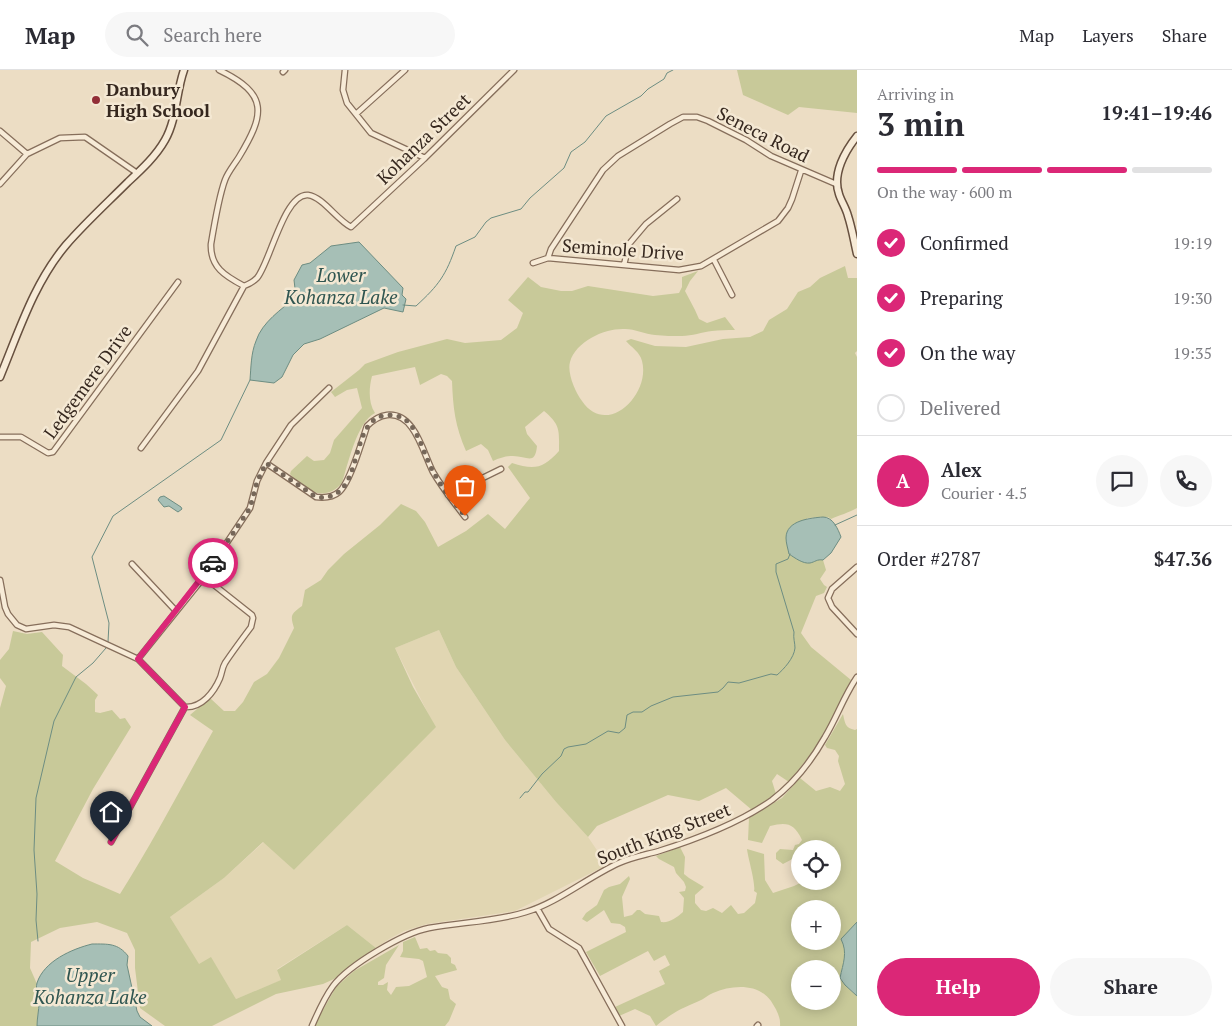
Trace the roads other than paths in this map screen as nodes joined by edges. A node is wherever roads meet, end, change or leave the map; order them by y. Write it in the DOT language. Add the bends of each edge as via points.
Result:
graph roads {
  1 [pos="184,70"];
  2 [pos="219,70"];
  3 [pos="345,70"];
  4 [pos="405,70"];
  5 [pos="514,70"];
  6 [pos="356,114"];
  7 [pos="0,131"];
  8 [pos="857,136"];
  9 [pos="27,154"];
  10 [pos="426,158"];
  11 [pos="802,171"];
  12 [pos="137,174"];
  13 [pos="0,184"];
  14 [pos="836,184"];
  15 [pos="677,199"];
  16 [pos="857,254"];
  17 [pos="548,258"];
  18 [pos="714,260"];
  19 [pos="533,263"];
  20 [pos="624,265"];
  21 [pos="178,282"];
  22 [pos="244,286"];
  23 [pos="732,295"];
  24 [pos="0,377"];
  25 [pos="329,388"];
  26 [pos="0,437"];
  27 [pos="141,448"];
  28 [pos="266,463"];
  29 [pos="501,469"];
  30 [pos="448,495"];
  31 [pos="465,516"];
  32 [pos="132,564"];
  33 [pos="857,567"];
  34 [pos="204,577"];
  35 [pos="0,580"];
  36 [pos="176,611"];
  37 [pos="857,634"];
  38 [pos="138,659"];
  39 [pos="857,677"];
  40 [pos="185,707"];
  41 [pos="111,842"];
  42 [pos="537,908"];
  43 [pos="312,1026"];
  44 [pos="622,1026"];
  1 -- 12 [label="main road" via="167,137"];
  2 -- 22 [label="street" via="239,80 252,92 259,117 253,134 225,180 211,244 214,263 228,278"];
  3 -- 6 [label="street" via="343,90"];
  4 -- 6 [label="street"];
  5 -- 10 [label="street, Kohanza Street"];
  6 -- 10 [label="street" via="371,133"];
  7 -- 9 [label="street"];
  8 -- 14 [label="main road" via="840,165"];
  9 -- 12 [label="street" via="60,138 85,137"];
  9 -- 13 [label="street"];
  10 -- 22 [label="street, Kohanza Street" via="351,227 342,223 318,199 307,195 299,198 291,206 258,276"];
  11 -- 14 [label="street, Seneca Road"];
  11 -- 17 [label="street, Seneca Road" via="708,121 697,117 684,118 618,156 603,170 550,249"];
  11 -- 18 [label="street, Seminole Drive" via="788,208 778,221"];
  12 -- 24 [label="main road" via="76,235 49,269 28,308"];
  14 -- 16 [label="main road"];
  15 -- 20 [label="street" via="646,224 629,244"];
  17 -- 19 [label="street"];
  17 -- 20 [label="street, Seminole Drive"];
  18 -- 20 [label="street, Seminole Drive" via="679,270"];
  18 -- 23 [label="street"];
  21 -- 26 [label="street, Ledgemere Drive" via="53,452 48,453 21,437"];
  22 -- 27 [label="street" via="198,371"];
  25 -- 28 [label="street" via="291,425"];
  28 -- 30 [label="street" via="316,497 333,496 340,492 348,478 367,426 380,416 397,415 410,424"];
  28 -- 34 [label="street" via="250,508"];
  29 -- 30 [label="street"];
  30 -- 31 [label="street"];
  32 -- 36 [label="street"];
  33 -- 37 [label="street" via="832,589 828,598 832,607"];
  34 -- 36 [label="street"];
  34 -- 40 [label="street" via="252,615 253,622 223,666 211,692 202,702"];
  35 -- 38 [label="street" via="8,614 21,627 69,627"];
  36 -- 38 [label="street"];
  38 -- 40 [label="street"];
  39 -- 42 [label="street, South King Street" via="820,745 791,783 770,800 734,822 668,848 620,862"];
  40 -- 41 [label="street"];
  42 -- 43 [label="street, South King Street" via="512,916 431,928 400,938 338,980"];
  42 -- 44 [label="street" via="549,929 579,948"];
}
